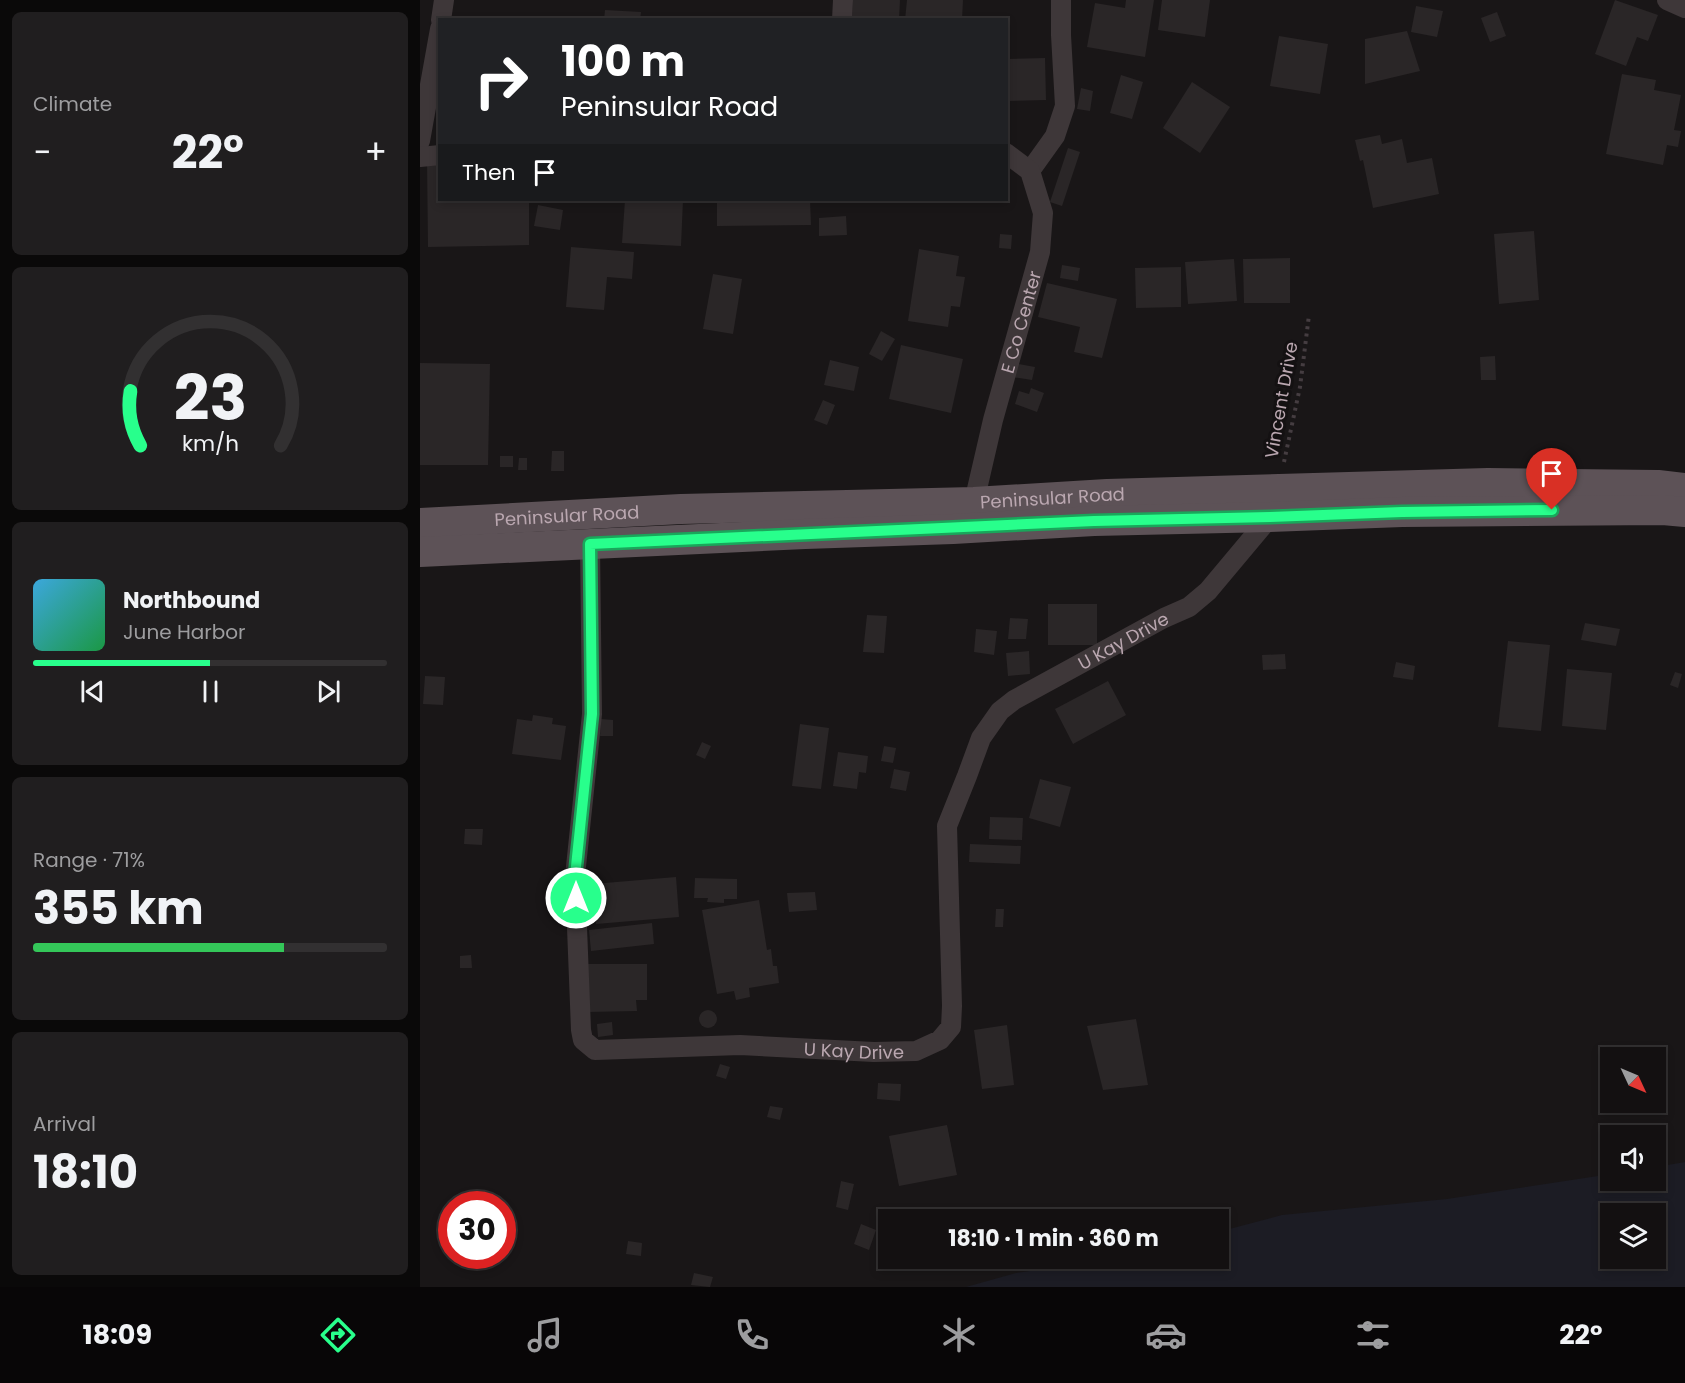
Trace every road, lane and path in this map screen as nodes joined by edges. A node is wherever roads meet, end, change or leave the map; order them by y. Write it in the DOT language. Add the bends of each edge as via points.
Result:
graph roads {
  1 [pos="444,0"];
  2 [pos="843,0"];
  3 [pos="1061,0"];
  4 [pos="1667,0"];
  5 [pos="1685,8"];
  6 [pos="441,18"];
  7 [pos="842,18"];
  8 [pos="438,40"];
  9 [pos="420,141"];
  10 [pos="1008,154"];
  11 [pos="438,155"];
  12 [pos="420,157"];
  13 [pos="1030,171"];
  14 [pos="1310,315"];
  15 [pos="1685,488"];
  16 [pos="974,502"];
  17 [pos="1274,503"];
  18 [pos="1685,513"];
  19 [pos="420,523"];
  20 [pos="590,544"];
  21 [pos="420,552"];
  1 -- 6 [label="street"];
  2 -- 7 [label="street"];
  3 -- 13 [label="street" via="1065,106 1055,136"];
  4 -- 5 [label="street"];
  8 -- 9 [label="street"];
  10 -- 13 [label="street"];
  11 -- 12 [label="street"];
  13 -- 16 [label="street, E Co Center" via="1043,213 1040,252"];
  14 -- 17 [label="path, Vincent Drive" via="1300,387"];
  15 -- 17 [label="main road, Peninsular Road" via="1488,483"];
  16 -- 17 [label="main road, Peninsular Road" via="1107,494"];
  16 -- 19 [label="main road, Peninsular Road" via="681,509"];
  17 -- 18 [label="main road, Peninsular Road" via="1402,512"];
  17 -- 20 [label="main road, Peninsular Road" via="1094,521"];
  17 -- 20 [label="street, U Kay Drive" via="1208,591 1189,607 1014,700 1000,711 981,738 947,825 951,1027 940,1040 916,1051 740,1045 595,1050 583,1040 575,876 592,714"];
  20 -- 21 [label="main road, Peninsular Road"];
}
